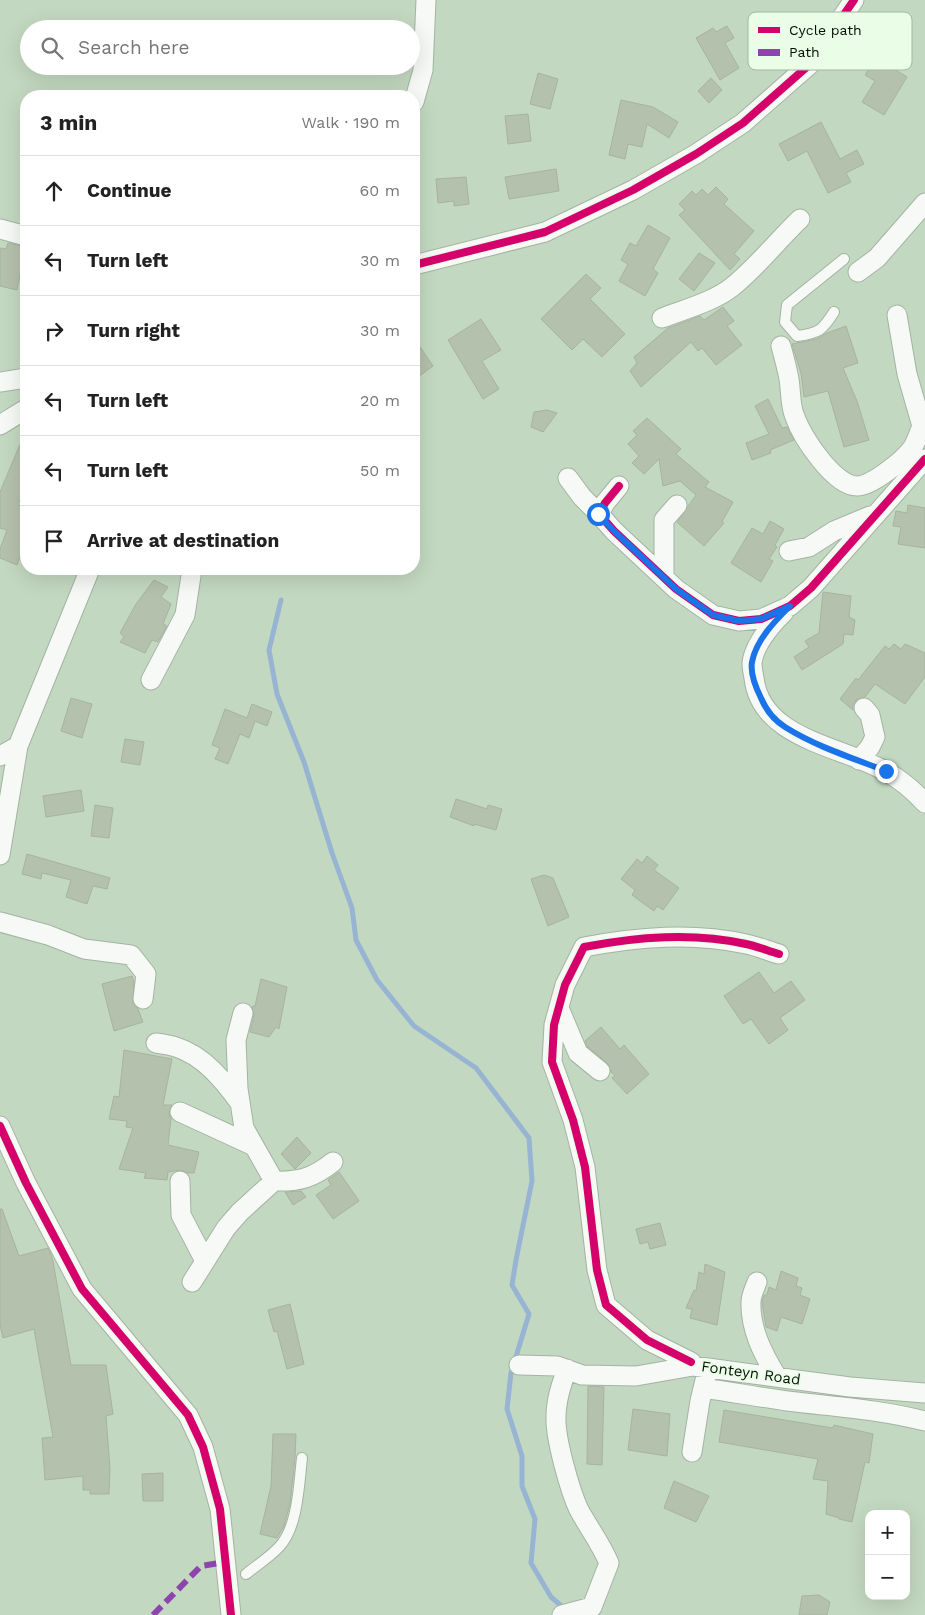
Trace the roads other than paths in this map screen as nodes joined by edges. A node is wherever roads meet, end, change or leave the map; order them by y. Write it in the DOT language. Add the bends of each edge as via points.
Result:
graph roads {
  1 [pos="426,0"];
  2 [pos="854,0"];
  3 [pos="846,12"];
  4 [pos="803,70"];
  5 [pos="417,90"];
  6 [pos="925,204"];
  7 [pos="800,219"];
  8 [pos="0,229"];
  9 [pos="20,234"];
  10 [pos="844,259"];
  11 [pos="420,263"];
  12 [pos="858,272"];
  13 [pos="834,312"];
  14 [pos="897,315"];
  15 [pos="662,318"];
  16 [pos="782,346"];
  17 [pos="20,379"];
  18 [pos="0,382"];
  19 [pos="20,413"];
  20 [pos="0,425"];
  21 [pos="925,459"];
  22 [pos="568,478"];
  23 [pos="619,486"];
  24 [pos="676,505"];
  25 [pos="879,510"];
  26 [pos="598,514"];
  27 [pos="789,551"];
  28 [pos="88,575"];
  29 [pos="191,575"];
  30 [pos="664,578"];
  31 [pos="790,606"];
  32 [pos="150,680"];
  33 [pos="864,708"];
  34 [pos="18,746"];
  35 [pos="0,756"];
  36 [pos="859,760"];
  37 [pos="924,801"];
  38 [pos="0,855"];
  39 [pos="0,922"];
  40 [pos="779,954"];
  41 [pos="143,999"];
  42 [pos="558,1008"];
  43 [pos="243,1013"];
  44 [pos="156,1043"];
  45 [pos="600,1071"];
  46 [pos="240,1104"];
  47 [pos="180,1112"];
  48 [pos="0,1126"];
  49 [pos="254,1146"];
  50 [pos="333,1162"];
  51 [pos="180,1181"];
  52 [pos="274,1181"];
  53 [pos="205,1261"];
  54 [pos="192,1282"];
  55 [pos="757,1282"];
  56 [pos="690,1362"];
  57 [pos="519,1365"];
  58 [pos="709,1368"];
  59 [pos="566,1369"];
  60 [pos="777,1377"];
  61 [pos="703,1388"];
  62 [pos="925,1393"];
  63 [pos="925,1422"];
  64 [pos="692,1452"];
  65 [pos="302,1458"];
  66 [pos="246,1574"];
  67 [pos="231,1615"];
  68 [pos="562,1615"];
  1 -- 5 [label="street" via="423,70"];
  2 -- 3 [label="street"];
  4 -- 11 [label="street" via="744,123 633,190 545,232"];
  6 -- 12 [label="street" via="877,258"];
  7 -- 15 [label="street" via="731,288"];
  8 -- 9 [label="street"];
  10 -- 13 [label="lane" via="788,304 785,322 797,336 813,334 825,327"];
  14 -- 16 [label="street" via="922,426 912,448 894,466 858,486 843,481 824,463 794,416"];
  17 -- 18 [label="street"];
  19 -- 20 [label="street"];
  21 -- 25 [label="street"];
  22 -- 26 [label="street"];
  23 -- 26 [label="street"];
  24 -- 30 [label="street" via="664,520"];
  25 -- 27 [label="street" via="809,548"];
  25 -- 31 [label="street" via="811,588"];
  26 -- 30 [label="street"];
  28 -- 34 [label="street"];
  29 -- 32 [label="street" via="185,615"];
  30 -- 31 [label="street" via="713,615 739,621 761,619"];
  31 -- 36 [label="street" via="760,643 752,662 755,684 766,710 784,727"];
  33 -- 36 [label="street" via="870,715 876,737"];
  34 -- 35 [label="street"];
  34 -- 38 [label="street"];
  36 -- 37 [label="street" via="886,771"];
  39 -- 41 [label="street" via="84,949 131,955 146,974"];
  40 -- 42 [label="street" via="747,944 706,938 628,939 584,947 565,985"];
  42 -- 45 [label="street" via="578,1053"];
  42 -- 56 [label="street" via="552,1062 585,1167 597,1270 606,1305 647,1340"];
  43 -- 46 [label="street" via="236,1040"];
  44 -- 46 [label="street" via="176,1047 204,1062"];
  46 -- 49 [label="street" via="244,1128"];
  47 -- 49 [label="street"];
  48 -- 67 [label="street" via="82,1289 188,1415 203,1447 220,1509"];
  49 -- 52 [label="street"];
  50 -- 52 [label="street" via="318,1174 287,1182"];
  51 -- 53 [label="street" via="181,1215"];
  52 -- 53 [label="street" via="226,1228"];
  53 -- 54 [label="street"];
  55 -- 60 [label="street" via="751,1300 753,1325 764,1355"];
  57 -- 59 [label="street, Fonteyn Road"];
  58 -- 59 [label="street, Fonteyn Road" via="693,1366 636,1376 582,1374"];
  58 -- 60 [label="street, Fonteyn Road"];
  58 -- 61 [label="street"];
  59 -- 68 [label="street" via="556,1419 564,1466 578,1508 610,1563 592,1607"];
  60 -- 62 [label="street, Fonteyn Road"];
  61 -- 63 [label="street" via="868,1409"];
  61 -- 64 [label="street"];
  65 -- 66 [label="lane" via="289,1534 280,1546"];
}
